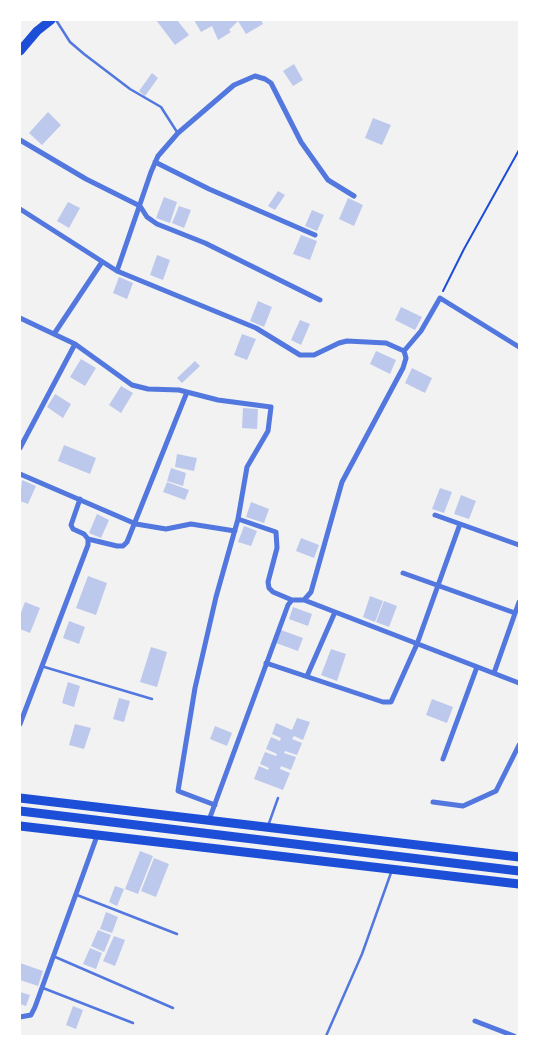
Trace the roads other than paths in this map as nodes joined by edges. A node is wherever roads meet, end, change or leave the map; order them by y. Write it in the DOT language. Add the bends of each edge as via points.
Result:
graph roads {
  1 [pos="51,20"];
  2 [pos="56,20"];
  3 [pos="20,51"];
  4 [pos="178,133"];
  5 [pos="20,140"];
  6 [pos="155,162"];
  7 [pos="354,196"];
  8 [pos="140,206"];
  9 [pos="20,209"];
  10 [pos="315,235"];
  11 [pos="102,262"];
  12 [pos="117,271"];
  13 [pos="320,300"];
  14 [pos="20,318"];
  15 [pos="54,334"];
  16 [pos="76,344"];
  17 [pos="519,347"];
  18 [pos="404,351"];
  19 [pos="187,392"];
  20 [pos="20,448"];
  21 [pos="20,474"];
  22 [pos="80,499"];
  23 [pos="435,515"];
  24 [pos="238,519"];
  25 [pos="136,524"];
  26 [pos="460,524"];
  27 [pos="235,531"];
  28 [pos="88,540"];
  29 [pos="519,545"];
  30 [pos="403,573"];
  31 [pos="438,586"];
  32 [pos="292,600"];
  33 [pos="304,600"];
  34 [pos="519,602"];
  35 [pos="335,612"];
  36 [pos="515,613"];
  37 [pos="418,644"];
  38 [pos="266,663"];
  39 [pos="41,666"];
  40 [pos="477,667"];
  41 [pos="494,673"];
  42 [pos="307,676"];
  43 [pos="519,683"];
  44 [pos="152,699"];
  45 [pos="20,724"];
  46 [pos="519,745"];
  47 [pos="443,759"];
  48 [pos="20,798"];
  49 [pos="278,798"];
  50 [pos="433,802"];
  51 [pos="215,804"];
  52 [pos="20,811"];
  53 [pos="209,820"];
  54 [pos="20,826"];
  55 [pos="267,827"];
  56 [pos="97,836"];
  57 [pos="519,857"];
  58 [pos="393,869"];
  59 [pos="519,871"];
  60 [pos="519,884"];
  61 [pos="76,894"];
  62 [pos="177,934"];
  63 [pos="52,956"];
  64 [pos="42,987"];
  65 [pos="173,1008"];
  66 [pos="20,1017"];
  67 [pos="475,1021"];
  68 [pos="133,1022"];
  69 [pos="326,1036"];
  70 [pos="514,1036"];
  1 -- 3 [label="main road"];
  2 -- 4 [label="lane" via="70,42 84,54 130,89 161,107"];
  4 -- 6 [label="street"];
  4 -- 7 [label="street" via="234,85 255,76 265,79 271,83 300,142 328,180"];
  5 -- 8 [label="street"];
  6 -- 8 [label="street"];
  6 -- 10 [label="street"];
  8 -- 12 [label="street"];
  8 -- 13 [label="street" via="157,224 205,243"];
  9 -- 11 [label="street"];
  11 -- 12 [label="street"];
  11 -- 15 [label="street"];
  12 -- 18 [label="street" via="256,328 300,355 314,355 347,341 386,343"];
  14 -- 15 [label="street"];
  15 -- 16 [label="street"];
  16 -- 19 [label="street" via="132,385"];
  16 -- 20 [label="street"];
  17 -- 18 [label="street" via="440,298 421,331"];
  18 -- 33 [label="street" via="403,368 342,482 311,592"];
  19 -- 24 [label="street" via="271,407 268,431 247,467"];
  19 -- 25 [label="street"];
  21 -- 22 [label="street"];
  22 -- 25 [label="street"];
  22 -- 28 [label="street" via="71,525"];
  23 -- 26 [label="street"];
  24 -- 27 [label="street"];
  24 -- 32 [label="street" via="276,532 277,548 269,588"];
  25 -- 27 [label="street" via="166,529 191,524"];
  25 -- 28 [label="street" via="123,546"];
  26 -- 29 [label="street"];
  26 -- 31 [label="street"];
  27 -- 51 [label="street" via="197,678 178,790"];
  28 -- 39 [label="street"];
  30 -- 31 [label="street"];
  31 -- 36 [label="street"];
  31 -- 37 [label="street"];
  32 -- 33 [label="street"];
  32 -- 38 [label="street"];
  33 -- 35 [label="street"];
  34 -- 36 [label="street"];
  35 -- 37 [label="street"];
  35 -- 42 [label="street"];
  36 -- 41 [label="street"];
  37 -- 40 [label="street"];
  37 -- 42 [label="street" via="390,702"];
  38 -- 42 [label="street"];
  38 -- 51 [label="street"];
  39 -- 44 [label="lane"];
  39 -- 45 [label="street"];
  40 -- 41 [label="street"];
  40 -- 47 [label="street"];
  41 -- 43 [label="street"];
  46 -- 50 [label="street" via="496,791 464,806"];
  48 -- 53 [label="main road"];
  49 -- 55 [label="lane"];
  51 -- 53 [label="street"];
  52 -- 59 [label="main road"];
  53 -- 55 [label="main road"];
  54 -- 56 [label="main road"];
  55 -- 57 [label="main road"];
  56 -- 58 [label="main road"];
  56 -- 61 [label="street"];
  58 -- 60 [label="main road"];
  58 -- 69 [label="lane" via="362,954"];
  61 -- 62 [label="lane"];
  61 -- 63 [label="street"];
  63 -- 64 [label="street"];
  63 -- 65 [label="lane"];
  64 -- 66 [label="street" via="31,1015"];
  64 -- 68 [label="lane"];
  67 -- 70 [label="street"];
}
